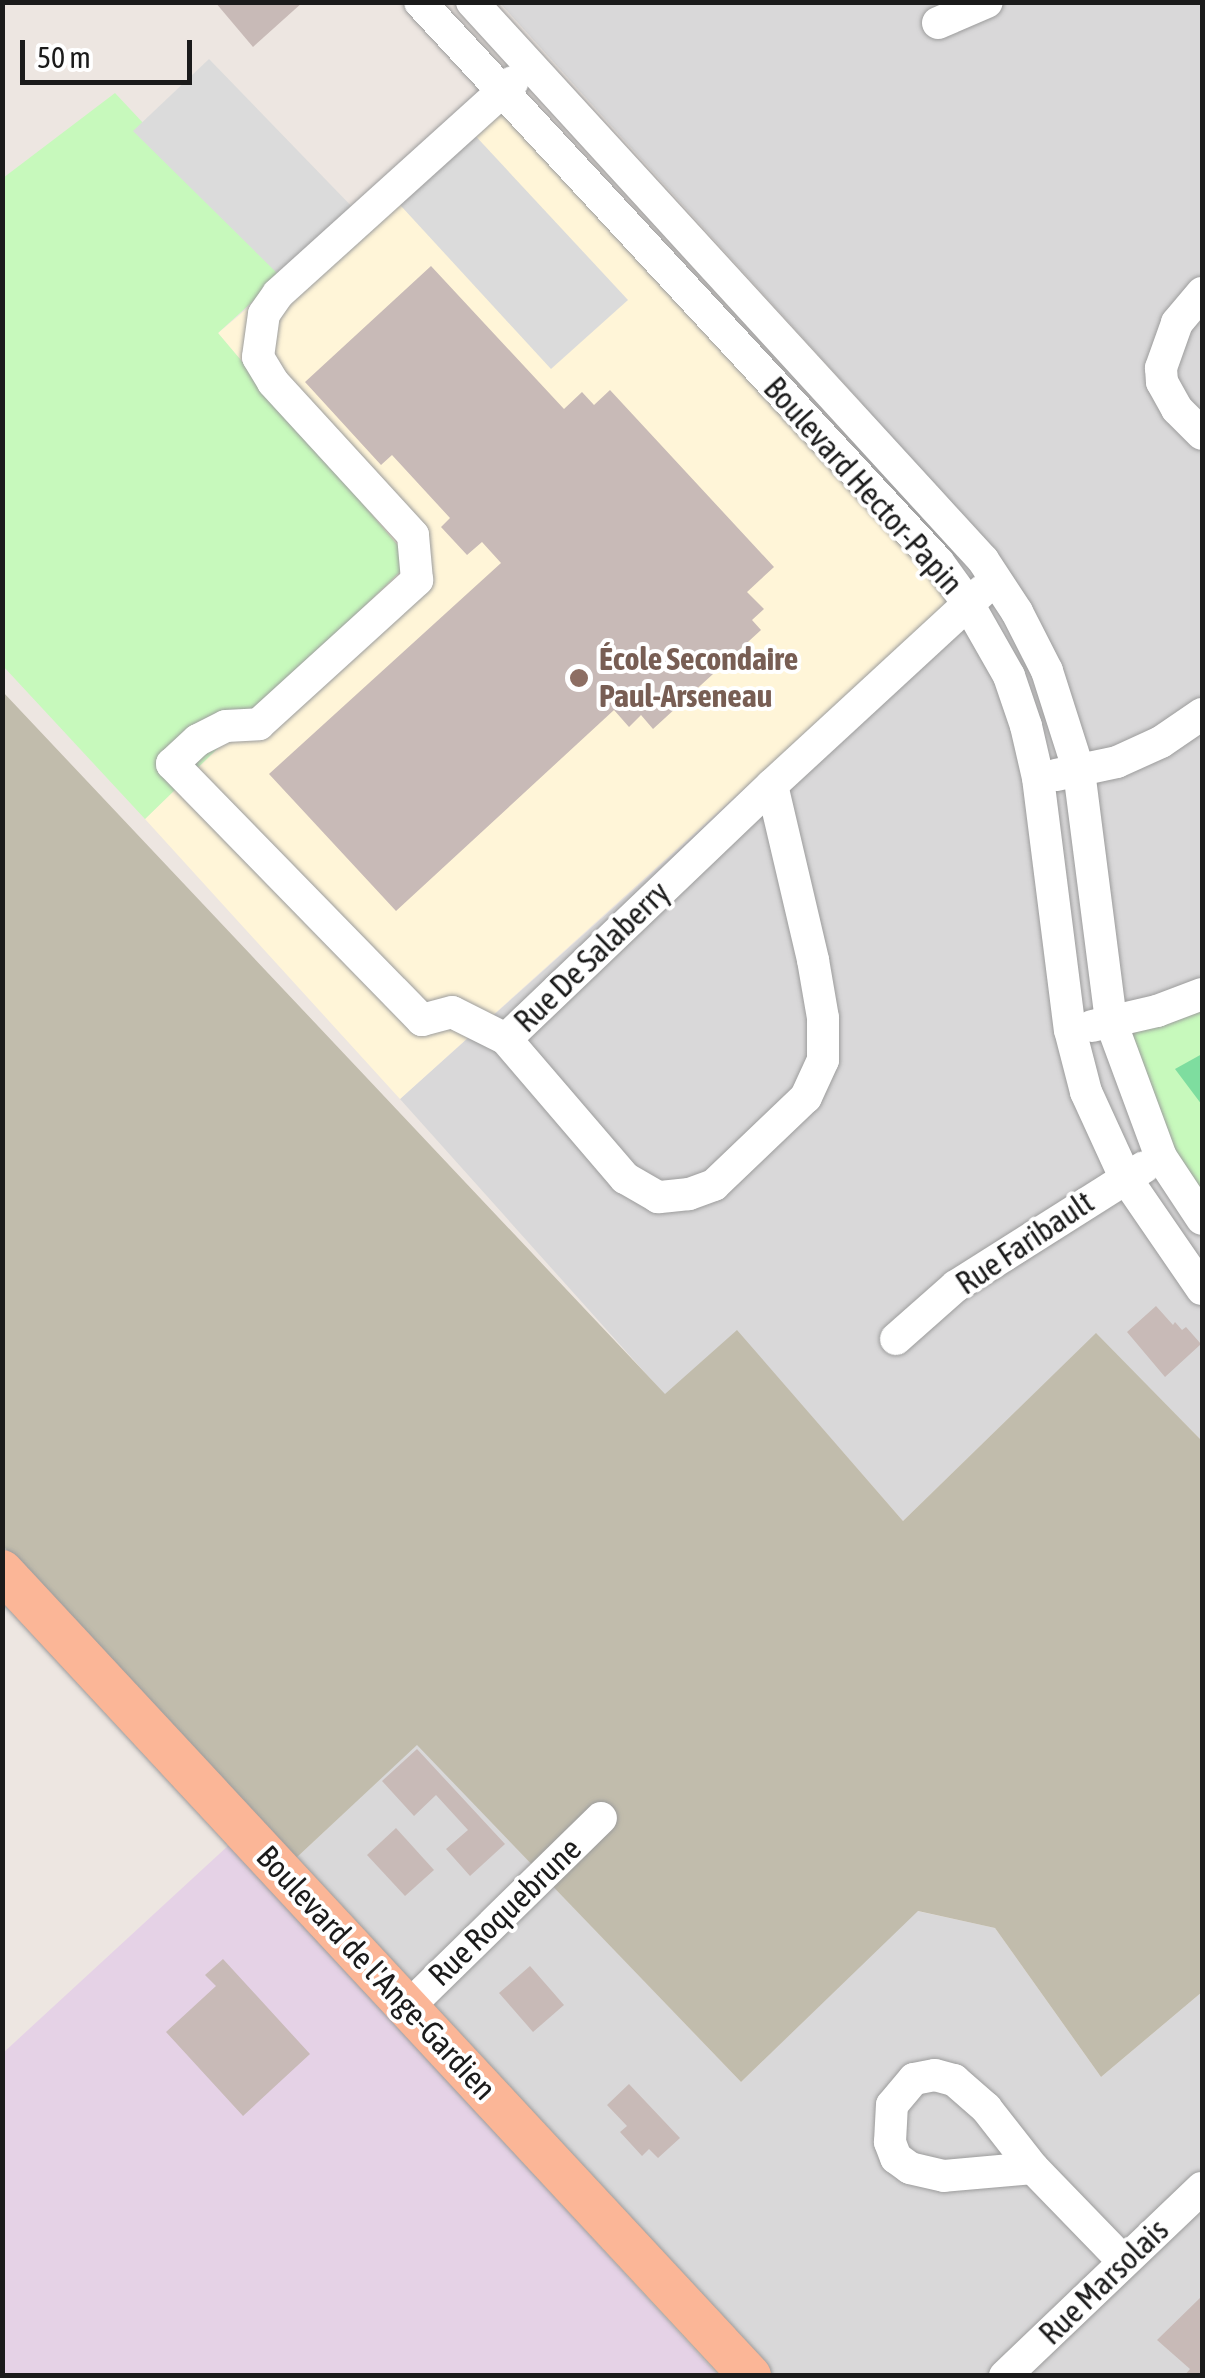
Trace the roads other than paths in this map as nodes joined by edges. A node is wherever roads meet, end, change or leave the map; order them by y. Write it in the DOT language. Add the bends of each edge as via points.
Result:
graph roads {
  1 [pos="420,2"];
  2 [pos="472,2"];
  3 [pos="987,2"];
  4 [pos="938,23"];
  5 [pos="531,64"];
  6 [pos="500,94"];
  7 [pos="1202,293"];
  8 [pos="1202,434"];
  9 [pos="998,580"];
  10 [pos="967,602"];
  11 [pos="1202,714"];
  12 [pos="1078,771"];
  13 [pos="1038,778"];
  14 [pos="772,785"];
  15 [pos="1202,994"];
  16 [pos="1111,1022"];
  17 [pos="1070,1030"];
  18 [pos="506,1039"];
  19 [pos="1161,1158"];
  20 [pos="1125,1177"];
  21 [pos="1202,1219"];
  22 [pos="1202,1289"];
  23 [pos="896,1340"];
  24 [pos="2,1572"];
  25 [pos="602,1818"];
  26 [pos="408,2007"];
  27 [pos="1033,2168"];
  28 [pos="1202,2188"];
  29 [pos="1124,2261"];
  30 [pos="750,2376"];
  31 [pos="1005,2376"];
  1 -- 6 [label="street, Boulevard Hector-Papin"];
  2 -- 5 [label="street, Boulevard Hector-Papin"];
  3 -- 4 [label="street"];
  5 -- 6 [label="street"];
  5 -- 9 [label="street, Boulevard Hector-Papin"];
  6 -- 10 [label="street, Boulevard Hector-Papin" via="938,562"];
  6 -- 18 [label="street" via="278,294 260,335 258,356 273,382 414,535 418,580 259,724 226,726 172,764 422,1020 452,1012"];
  7 -- 8 [label="street" via="1177,323 1162,368 1177,409"];
  9 -- 10 [label="street, Rue De Salaberry"];
  9 -- 12 [label="street, Boulevard Hector-Papin" via="1047,671"];
  10 -- 13 [label="street, Boulevard Hector-Papin" via="1009,676"];
  10 -- 14 [label="street, Rue De Salaberry"];
  11 -- 12 [label="street" via="1162,742"];
  12 -- 13 [label="street"];
  12 -- 16 [label="street, Boulevard Hector-Papin"];
  13 -- 17 [label="street, Boulevard Hector-Papin"];
  14 -- 18 [label="street, Rue De Salaberry"];
  14 -- 18 [label="street, Rue De Salaberry" via="823,1018 816,1083 773,1134 714,1185 658,1198 624,1178"];
  15 -- 16 [label="street"];
  16 -- 17 [label="street"];
  16 -- 19 [label="street, Boulevard Hector-Papin"];
  17 -- 20 [label="street, Boulevard Hector-Papin" via="1086,1092"];
  19 -- 20 [label="street, Rue Faribault"];
  19 -- 21 [label="street, Boulevard Hector-Papin"];
  20 -- 22 [label="street, Boulevard Hector-Papin"];
  20 -- 23 [label="street, Rue Faribault" via="956,1286"];
  24 -- 26 [label="main road, Boulevard de l'Ange-Gardien"];
  25 -- 26 [label="street, Rue Roquebrune"];
  26 -- 30 [label="main road, Boulevard de l'Ange-Gardien"];
  27 -- 29 [label="street"];
  28 -- 29 [label="street, Rue Marsolais"];
  29 -- 31 [label="street, Rue Marsolais"];
}
